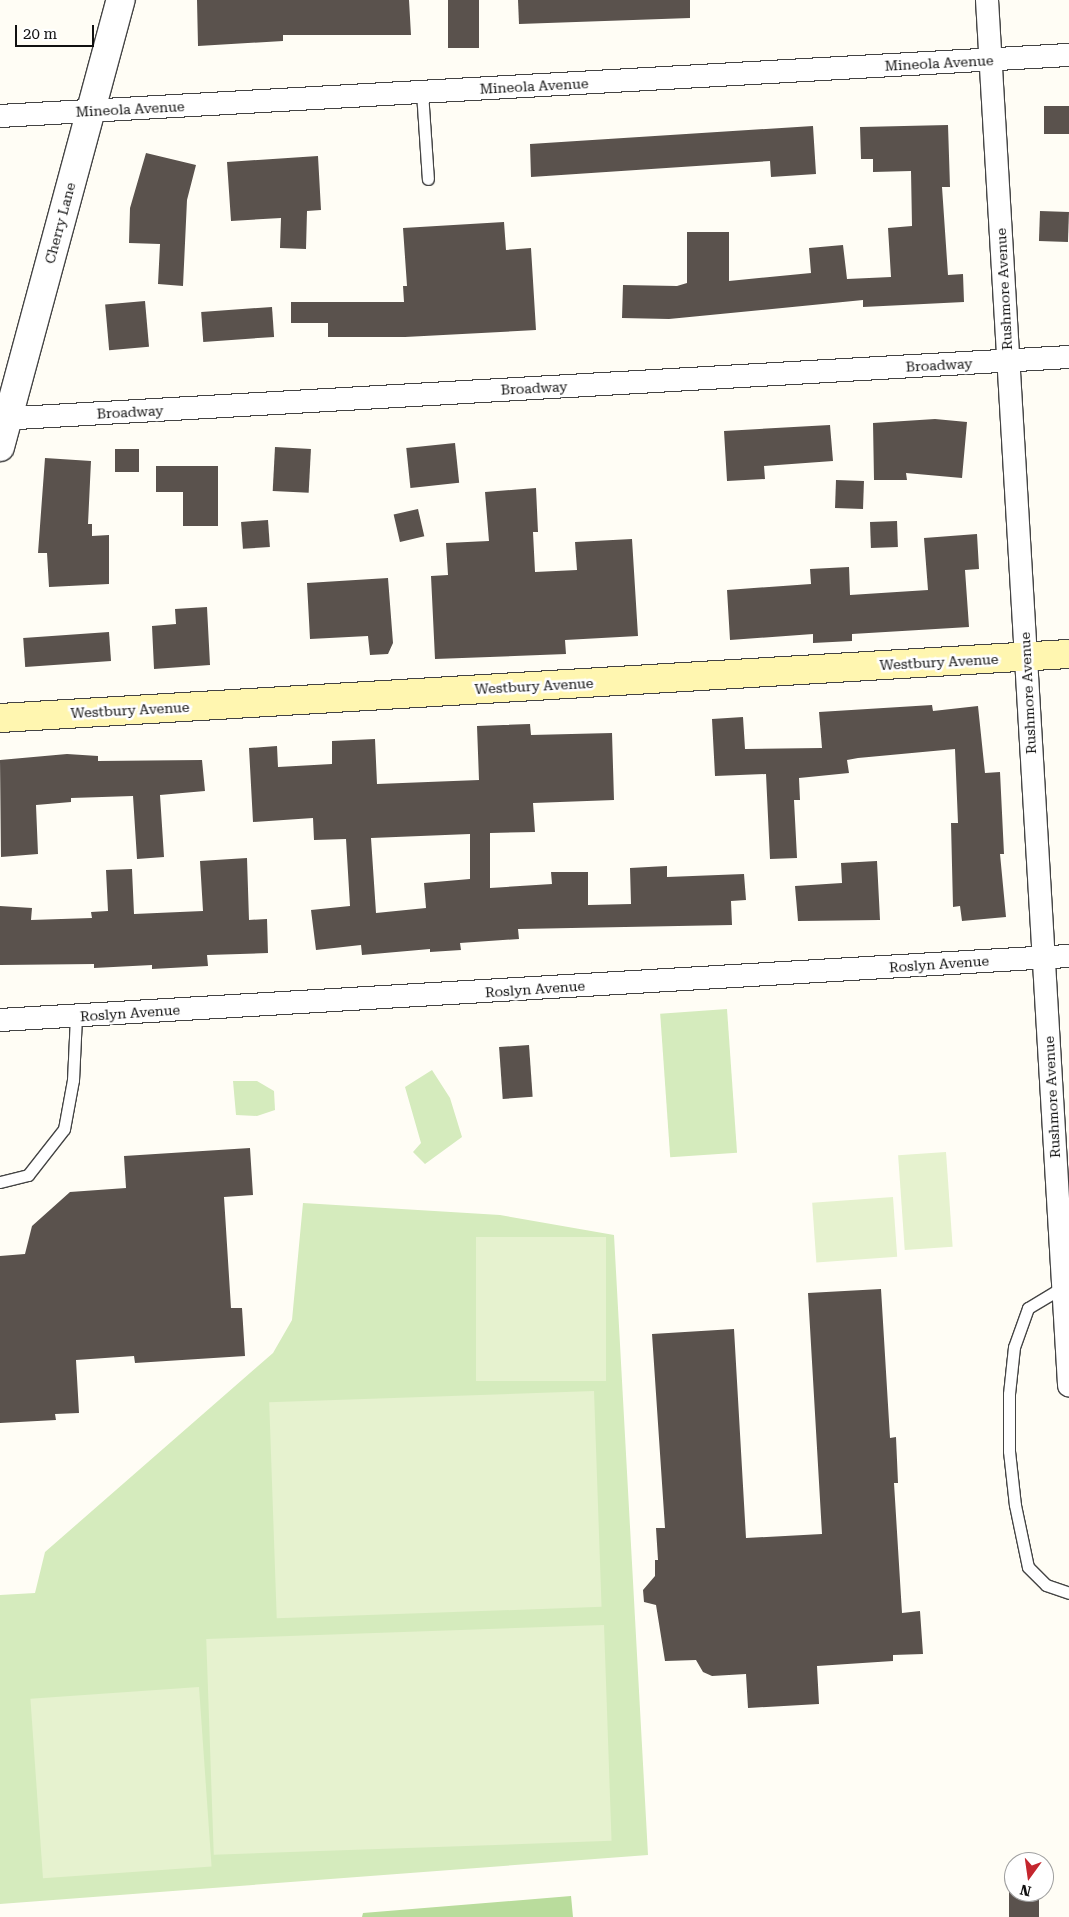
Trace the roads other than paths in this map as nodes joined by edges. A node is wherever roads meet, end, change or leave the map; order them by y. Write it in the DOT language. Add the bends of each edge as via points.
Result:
graph roads {
  1 [pos="121,0"];
  2 [pos="987,0"];
  3 [pos="1069,56"];
  4 [pos="990,60"];
  5 [pos="422,92"];
  6 [pos="91,111"];
  7 [pos="0,116"];
  8 [pos="428,179"];
  9 [pos="1069,357"];
  10 [pos="1008,361"];
  11 [pos="4,419"];
  12 [pos="0,447"];
  13 [pos="1069,654"];
  14 [pos="1026,657"];
  15 [pos="0,718"];
  16 [pos="1069,956"];
  17 [pos="1044,958"];
  18 [pos="76,1017"];
  19 [pos="0,1020"];
  20 [pos="1062,1138"];
  21 [pos="0,1182"];
  22 [pos="1063,1287"];
  23 [pos="1069,1386"];
  24 [pos="1069,1593"];
  1 -- 6 [label="street, Cherry Lane"];
  2 -- 4 [label="street, Rushmore Avenue"];
  3 -- 4 [label="street, Mineola Avenue"];
  4 -- 5 [label="street, Mineola Avenue"];
  4 -- 10 [label="street, Rushmore Avenue"];
  5 -- 6 [label="street, Mineola Avenue"];
  5 -- 8 [label="lane"];
  6 -- 7 [label="street, Mineola Avenue"];
  6 -- 11 [label="street, Cherry Lane"];
  9 -- 10 [label="street, Broadway"];
  10 -- 11 [label="street, Broadway"];
  10 -- 14 [label="street, Rushmore Avenue"];
  11 -- 12 [label="street, Cherry Lane"];
  13 -- 14 [label="main road, Westbury Avenue"];
  14 -- 15 [label="main road, Westbury Avenue"];
  14 -- 17 [label="street, Rushmore Avenue"];
  16 -- 17 [label="street, Roslyn Avenue"];
  17 -- 18 [label="street, Roslyn Avenue"];
  17 -- 20 [label="street, Rushmore Avenue"];
  18 -- 19 [label="street, Roslyn Avenue"];
  18 -- 21 [label="lane" via="73,1080 64,1129 28,1175"];
  20 -- 22 [label="street, Rushmore Avenue"];
  22 -- 23 [label="street, Rushmore Avenue"];
  22 -- 24 [label="lane" via="1028,1308 1014,1348 1009,1394 1009,1451 1015,1505 1028,1566 1046,1586"];
}
